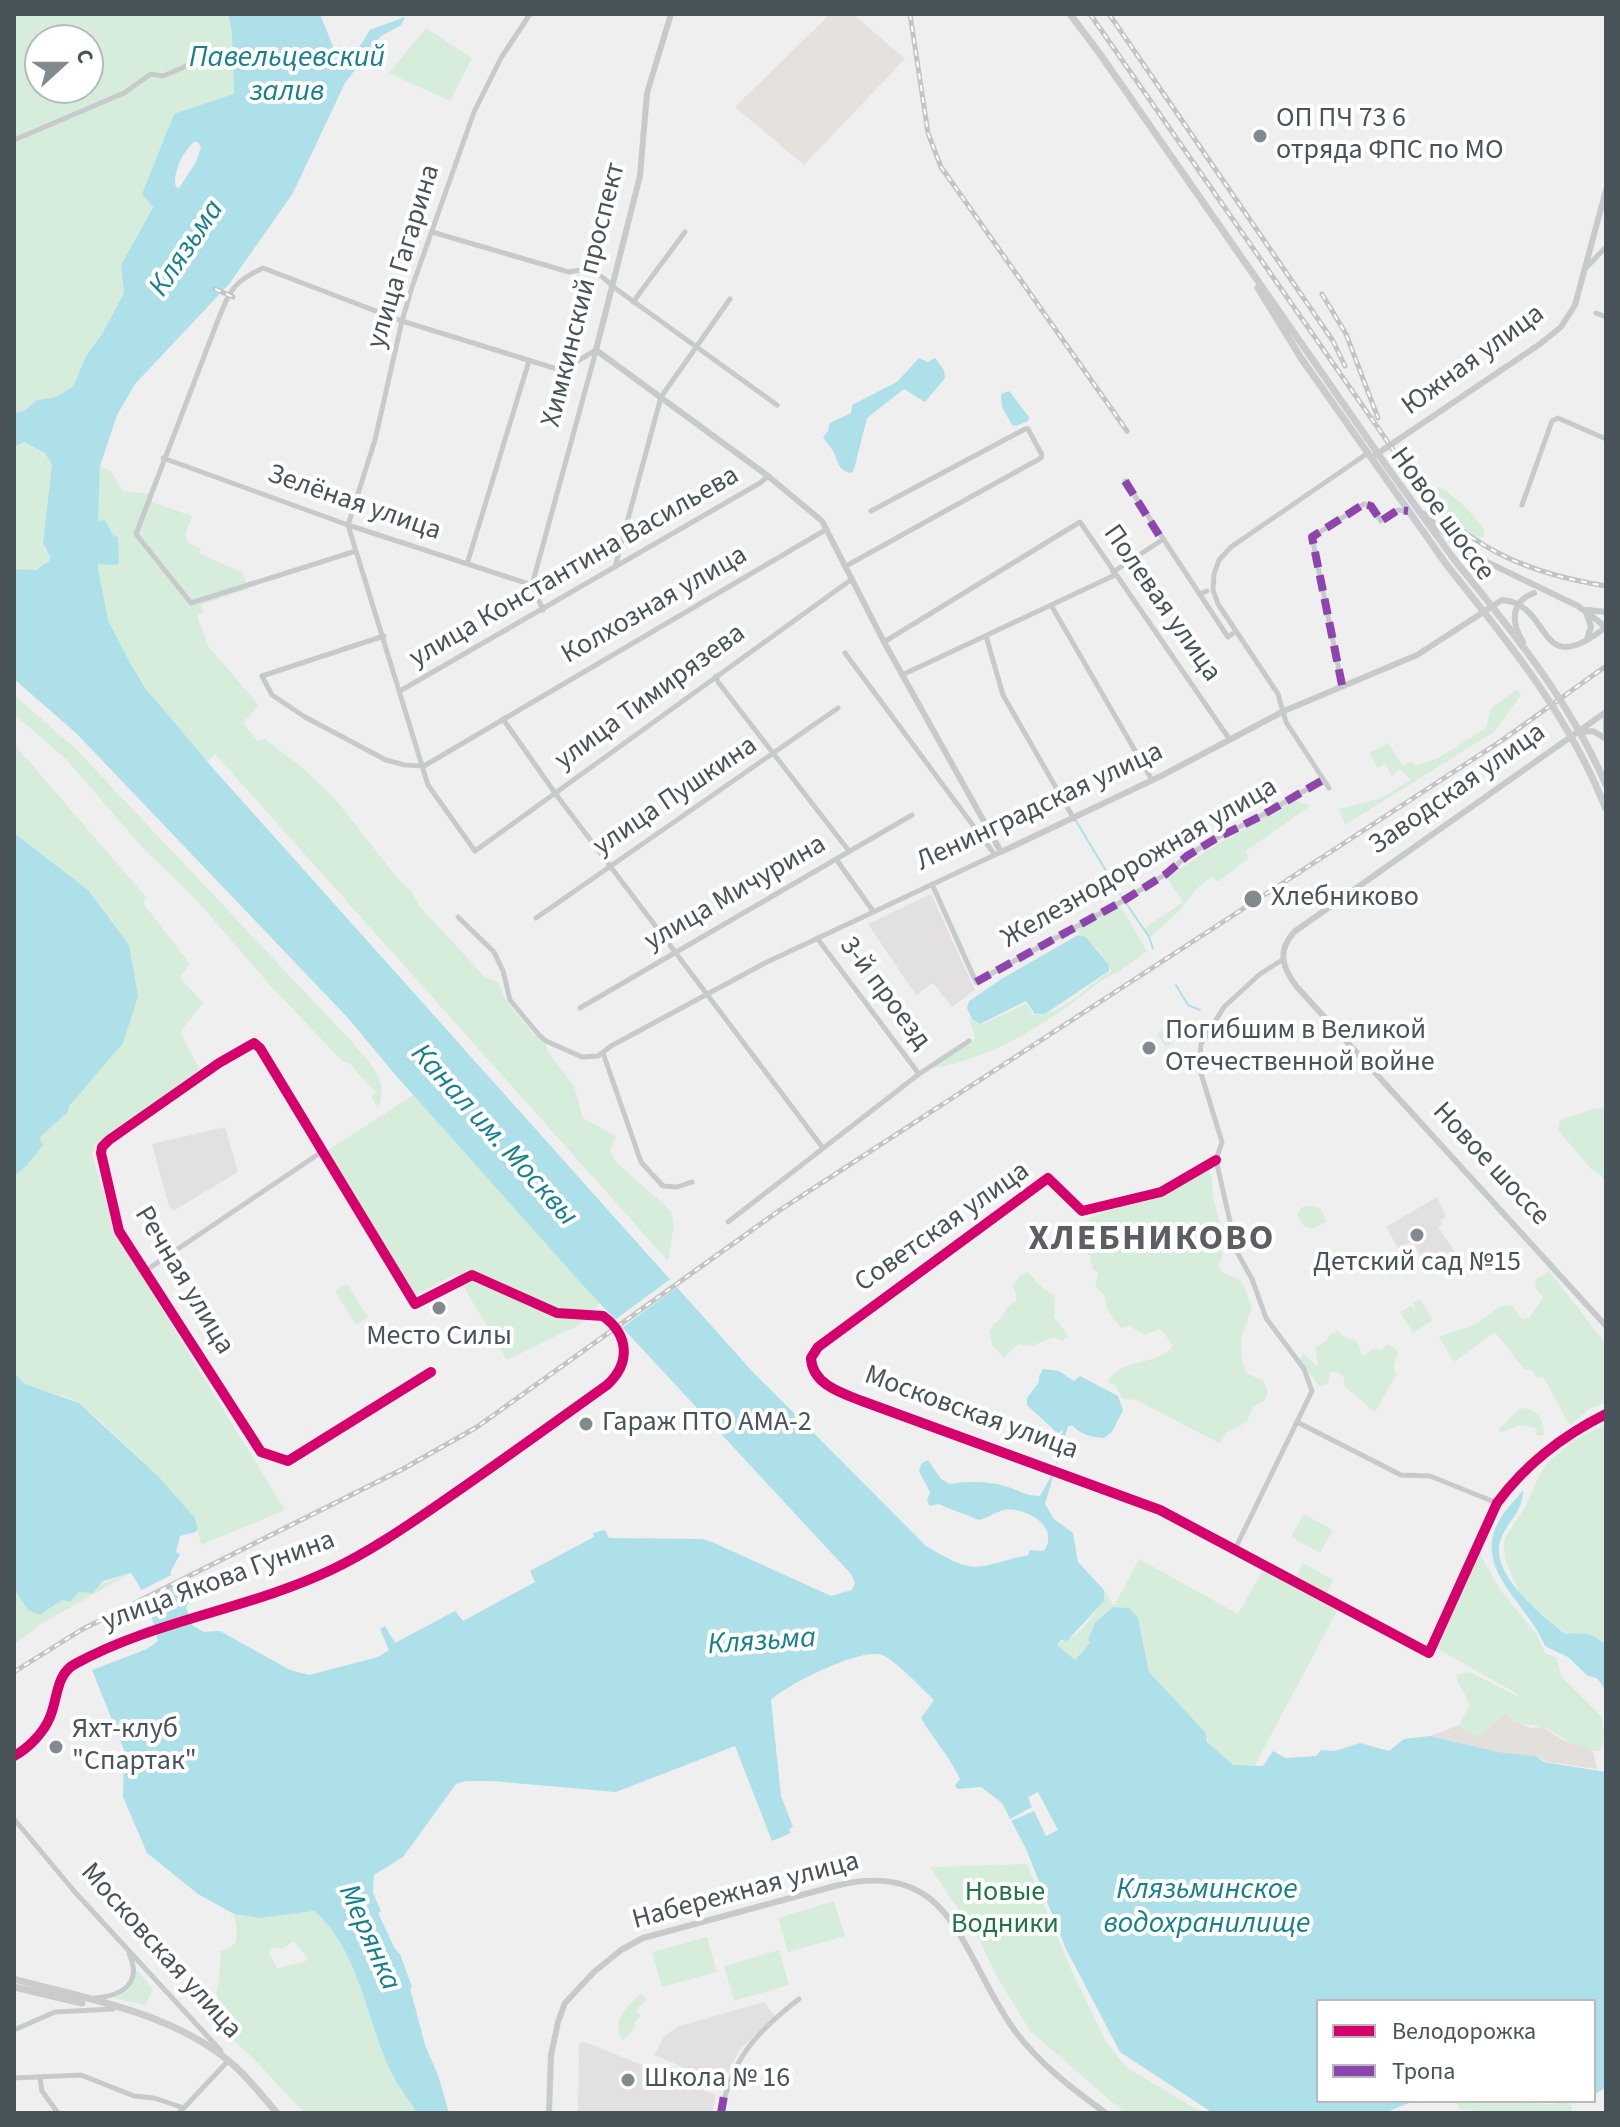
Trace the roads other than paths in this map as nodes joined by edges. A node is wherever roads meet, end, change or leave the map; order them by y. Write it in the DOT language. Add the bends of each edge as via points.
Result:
graph roads {
  1 [pos="530,14"];
  2 [pos="671,14"];
  3 [pos="1070,14"];
  4 [pos="193,63"];
  5 [pos="14,140"];
  6 [pos="1606,190"];
  7 [pos="432,232"];
  8 [pos="685,232"];
  9 [pos="1606,247"];
  10 [pos="1586,268"];
  11 [pos="612,286"];
  12 [pos="730,299"];
  13 [pos="633,302"];
  14 [pos="1596,313"];
  15 [pos="1606,317"];
  16 [pos="402,321"];
  17 [pos="695,347"];
  18 [pos="596,350"];
  19 [pos="529,361"];
  20 [pos="661,397"];
  21 [pos="777,405"];
  22 [pos="1606,439"];
  23 [pos="1372,455"];
  24 [pos="163,458"];
  25 [pos="768,476"];
  26 [pos="1125,481"];
  27 [pos="1403,497"];
  28 [pos="1522,505"];
  29 [pos="1398,510"];
  30 [pos="871,511"];
  31 [pos="1408,511"];
  32 [pos="348,525"];
  33 [pos="828,529"];
  34 [pos="1162,540"];
  35 [pos="356,551"];
  36 [pos="1450,561"];
  37 [pos="467,564"];
  38 [pos="846,566"];
  39 [pos="615,568"];
  40 [pos="1114,573"];
  41 [pos="852,579"];
  42 [pos="532,585"];
  43 [pos="1207,591"];
  44 [pos="1199,594"];
  45 [pos="1556,596"];
  46 [pos="1051,605"];
  47 [pos="1584,609"];
  48 [pos="543,610"];
  49 [pos="1606,612"];
  50 [pos="1606,627"];
  51 [pos="1235,632"];
  52 [pos="384,636"];
  53 [pos="986,636"];
  54 [pos="884,642"];
  55 [pos="1586,642"];
  56 [pos="845,653"];
  57 [pos="1540,668"];
  58 [pos="902,675"];
  59 [pos="716,676"];
  60 [pos="1342,685"];
  61 [pos="400,691"];
  62 [pos="838,708"];
  63 [pos="1284,711"];
  64 [pos="1606,712"];
  65 [pos="503,719"];
  66 [pos="1606,720"];
  67 [pos="1594,721"];
  68 [pos="1577,733"];
  69 [pos="1606,736"];
  70 [pos="1230,740"];
  71 [pos="773,755"];
  72 [pos="424,766"];
  73 [pos="1152,780"];
  74 [pos="1323,780"];
  75 [pos="1606,785"];
  76 [pos="1329,788"];
  77 [pos="555,793"];
  78 [pos="1606,809"];
  79 [pos="912,815"];
  80 [pos="1074,819"];
  81 [pos="849,851"];
  82 [pos="998,854"];
  83 [pos="836,859"];
  84 [pos="611,866"];
  85 [pos="932,884"];
  86 [pos="873,911"];
  87 [pos="458,917"];
  88 [pos="536,918"];
  89 [pos="817,938"];
  90 [pos="676,952"];
  91 [pos="1282,960"];
  92 [pos="706,993"];
  93 [pos="580,1008"];
  94 [pos="969,1041"];
  95 [pos="603,1053"];
  96 [pos="919,1074"];
  97 [pos="823,1148"];
  98 [pos="323,1151"];
  99 [pos="1216,1160"];
  100 [pos="692,1182"];
  101 [pos="728,1222"];
  102 [pos="145,1271"];
  103 [pos="1606,1326"];
  104 [pos="431,1372"];
  105 [pos="818,1378"];
  106 [pos="1606,1414"];
  107 [pos="1297,1422"];
  108 [pos="1497,1503"];
  109 [pos="1235,1549"];
  110 [pos="14,1756"];
  111 [pos="14,1819"];
  112 [pos="122,1943"];
  113 [pos="14,1979"];
  114 [pos="14,1987"];
  115 [pos="82,1998"];
  116 [pos="799,1999"];
  117 [pos="113,2009"];
  118 [pos="124,2010"];
  119 [pos="14,2030"];
  120 [pos="228,2061"];
  121 [pos="239,2071"];
  122 [pos="14,2078"];
  123 [pos="40,2078"];
  124 [pos="182,2111"];
  125 [pos="58,2113"];
  126 [pos="277,2113"];
  127 [pos="549,2113"];
  128 [pos="721,2113"];
  129 [pos="1106,2113"];
  1 -- 7 [label="street, улица Гагарина" via="474,112"];
  2 -- 11 [label="street, Химкинский проспект" via="647,93 640,176"];
  3 -- 23 [label="main road, Новое шоссе" via="1281,312"];
  4 -- 5 [label="street" via="163,76 151,74 124,93"];
  6 -- 10 [label="street, Южная улица"];
  7 -- 11 [label="street" via="569,272 600,275"];
  7 -- 16 [label="street, улица Гагарина"];
  8 -- 13 [label="street"];
  9 -- 10 [label="street"];
  10 -- 23 [label="street, Южная улица" via="1575,305 1561,327"];
  11 -- 13 [label="street"];
  11 -- 18 [label="street, Химкинский проспект"];
  12 -- 17 [label="street"];
  13 -- 17 [label="street"];
  14 -- 15 [label="street"];
  16 -- 19 [label="street"];
  16 -- 24 [label="street" via="263,268 241,278 228,295"];
  16 -- 32 [label="street, улица Гагарина" via="375,440"];
  17 -- 20 [label="street"];
  17 -- 21 [label="street"];
  18 -- 19 [label="street" via="561,370"];
  18 -- 20 [label="street"];
  18 -- 42 [label="street, Химкинский проспект"];
  19 -- 37 [label="street"];
  20 -- 25 [label="street"];
  20 -- 39 [label="street"];
  22 -- 28 [label="street" via="1558,418 1552,421"];
  23 -- 27 [label="main road, Новое шоссе"];
  23 -- 51 [label="street" via="1219,560 1213,590"];
  24 -- 32 [label="street, Зелёная улица"];
  24 -- 35 [label="street" via="136,534 191,603"];
  25 -- 33 [label="street"];
  25 -- 39 [label="street, улица Константина Васильева"];
  26 -- 34 [label="street"];
  27 -- 29 [label="street"];
  27 -- 31 [label="main road, Новое шоссе"];
  27 -- 36 [label="main road, Новое шоссе"];
  27 -- 45 [label="street" via="1462,550"];
  29 -- 31 [label="street"];
  29 -- 60 [label="street" via="1381,521 1364,504 1312,537"];
  30 -- 38 [label="street" via="1027,428 1042,455"];
  31 -- 36 [label="main road, Новое шоссе"];
  32 -- 35 [label="street"];
  32 -- 37 [label="street, Зелёная улица"];
  33 -- 38 [label="street"];
  33 -- 65 [label="street, Колхозная улица"];
  34 -- 40 [label="street"];
  34 -- 44 [label="street"];
  35 -- 52 [label="street"];
  36 -- 57 [label="main road, Новое шоссе, bridge"];
  36 -- 78 [label="main road, Новое шоссе, bridge" via="1552,702"];
  37 -- 42 [label="street, Зелёная улица"];
  38 -- 41 [label="street"];
  39 -- 48 [label="street, улица Константина Васильева"];
  40 -- 46 [label="street"];
  40 -- 54 [label="street, Полевая улица" via="1080,522"];
  40 -- 70 [label="street, Полевая улица"];
  41 -- 54 [label="street"];
  41 -- 59 [label="street, улица Тимирязева"];
  42 -- 48 [label="street"];
  43 -- 44 [label="street"];
  44 -- 51 [label="street" via="1228,637"];
  45 -- 47 [label="street"];
  45 -- 57 [label="street, bridge" via="1534,593 1521,600 1514,618"];
  46 -- 53 [label="street"];
  46 -- 73 [label="street"];
  47 -- 49 [label="street"];
  47 -- 50 [label="street"];
  47 -- 55 [label="street" via="1591,627"];
  48 -- 61 [label="street, улица Константина Васильева"];
  50 -- 55 [label="street"];
  51 -- 63 [label="street"];
  52 -- 61 [label="street"];
  52 -- 72 [label="street" via="262,676 272,695 305,717 386,760"];
  53 -- 58 [label="street"];
  53 -- 80 [label="street" via="1003,695"];
  54 -- 58 [label="street"];
  55 -- 60 [label="street, Ленинградская улица" via="1561,647 1522,606 1509,600 1494,603 1417,655"];
  56 -- 82 [label="street"];
  57 -- 75 [label="main road, Новое шоссе, bridge" via="1578,727"];
  58 -- 82 [label="street"];
  59 -- 71 [label="street"];
  59 -- 77 [label="street, улица Тимирязева"];
  60 -- 63 [label="street, Ленинградская улица"];
  61 -- 72 [label="street"];
  62 -- 71 [label="street, улица Пушкина"];
  63 -- 70 [label="street, Ленинградская улица"];
  63 -- 74 [label="street"];
  64 -- 67 [label="street, Заводская улица"];
  65 -- 72 [label="street, Колхозная улица"];
  65 -- 77 [label="street"];
  66 -- 69 [label="street"];
  67 -- 68 [label="street, Заводская улица"];
  67 -- 69 [label="street"];
  68 -- 69 [label="street"];
  68 -- 91 [label="street, Заводская улица" via="1294,932"];
  70 -- 73 [label="street, Ленинградская улица"];
  71 -- 81 [label="street"];
  71 -- 84 [label="street, улица Пушкина"];
  72 -- 77 [label="street, улица Тимирязева" via="428,785 475,851"];
  73 -- 80 [label="street, Ленинградская улица"];
  74 -- 76 [label="street"];
  74 -- 85 [label="street, Железнодорожная улица" via="976,982"];
  77 -- 84 [label="street"];
  79 -- 81 [label="street, улица Мичурина"];
  80 -- 82 [label="street, Ленинградская улица"];
  81 -- 83 [label="street, улица Мичурина"];
  82 -- 85 [label="street, Ленинградская улица"];
  83 -- 86 [label="street, 3-й проезд"];
  83 -- 90 [label="street, улица Мичурина"];
  84 -- 88 [label="street, улица Пушкина"];
  84 -- 90 [label="street"];
  85 -- 86 [label="street, Ленинградская улица"];
  86 -- 89 [label="street, Ленинградская улица"];
  87 -- 95 [label="street" via="494,952 510,1000 539,1035 582,1057"];
  89 -- 92 [label="street, Ленинградская улица"];
  89 -- 96 [label="street, 3-й проезд"];
  90 -- 92 [label="street"];
  90 -- 93 [label="street, улица Мичурина"];
  91 -- 99 [label="street" via="1232,998 1201,1044 1199,1067 1222,1142"];
  91 -- 103 [label="street, Новое шоссе" via="1297,987"];
  92 -- 95 [label="street, Ленинградская улица"];
  92 -- 97 [label="street"];
  94 -- 96 [label="street"];
  95 -- 100 [label="street" via="641,1162 663,1186"];
  96 -- 97 [label="street"];
  97 -- 101 [label="street"];
  98 -- 102 [label="street"];
  98 -- 102 [label="street, Речная улица" via="257,1045 219,1063 102,1147 117,1227"];
  98 -- 110 [label="street, улица Якова Гунина" via="415,1304 472,1275 566,1314 608,1319 622,1336 624,1361 607,1385 381,1543 281,1591 136,1638 68,1668 50,1718 33,1742"];
  99 -- 105 [label="street, Советская улица" via="1161,1192 1082,1211 1048,1178 818,1347 811,1358"];
  99 -- 107 [label="street" via="1239,1257 1266,1318 1311,1383 1312,1394"];
  102 -- 104 [label="street, Речная улица" via="261,1452 288,1461"];
  105 -- 109 [label="street, Московская улица" via="836,1391 1160,1510"];
  106 -- 108 [label="street" via="1535,1461"];
  107 -- 108 [label="street" via="1401,1475 1430,1476"];
  107 -- 109 [label="street"];
  108 -- 109 [label="street, Московская улица" via="1429,1653"];
  111 -- 112 [label="street, Московская улица"];
  112 -- 115 [label="street" via="133,1966 131,1982 115,1995"];
  112 -- 121 [label="street, Московская улица"];
  113 -- 115 [label="main road"];
  114 -- 117 [label="main road"];
  115 -- 118 [label="main road"];
  116 -- 128 [label="street" via="740,2056"];
  117 -- 118 [label="main road"];
  117 -- 119 [label="street" via="63,2010"];
  118 -- 120 [label="main road" via="183,2032"];
  120 -- 121 [label="main road"];
  120 -- 124 [label="street"];
  121 -- 126 [label="main road, Московская улица"];
  122 -- 123 [label="street"];
  123 -- 124 [label="street" via="81,2075"];
  123 -- 125 [label="street" via="42,2091"];
  127 -- 129 [label="street, Набережная улица" via="550,2069 561,2012 573,1993 621,1950 643,1938 835,1886 885,1879 912,1888 939,1906 1022,2039 1053,2073"];
}
